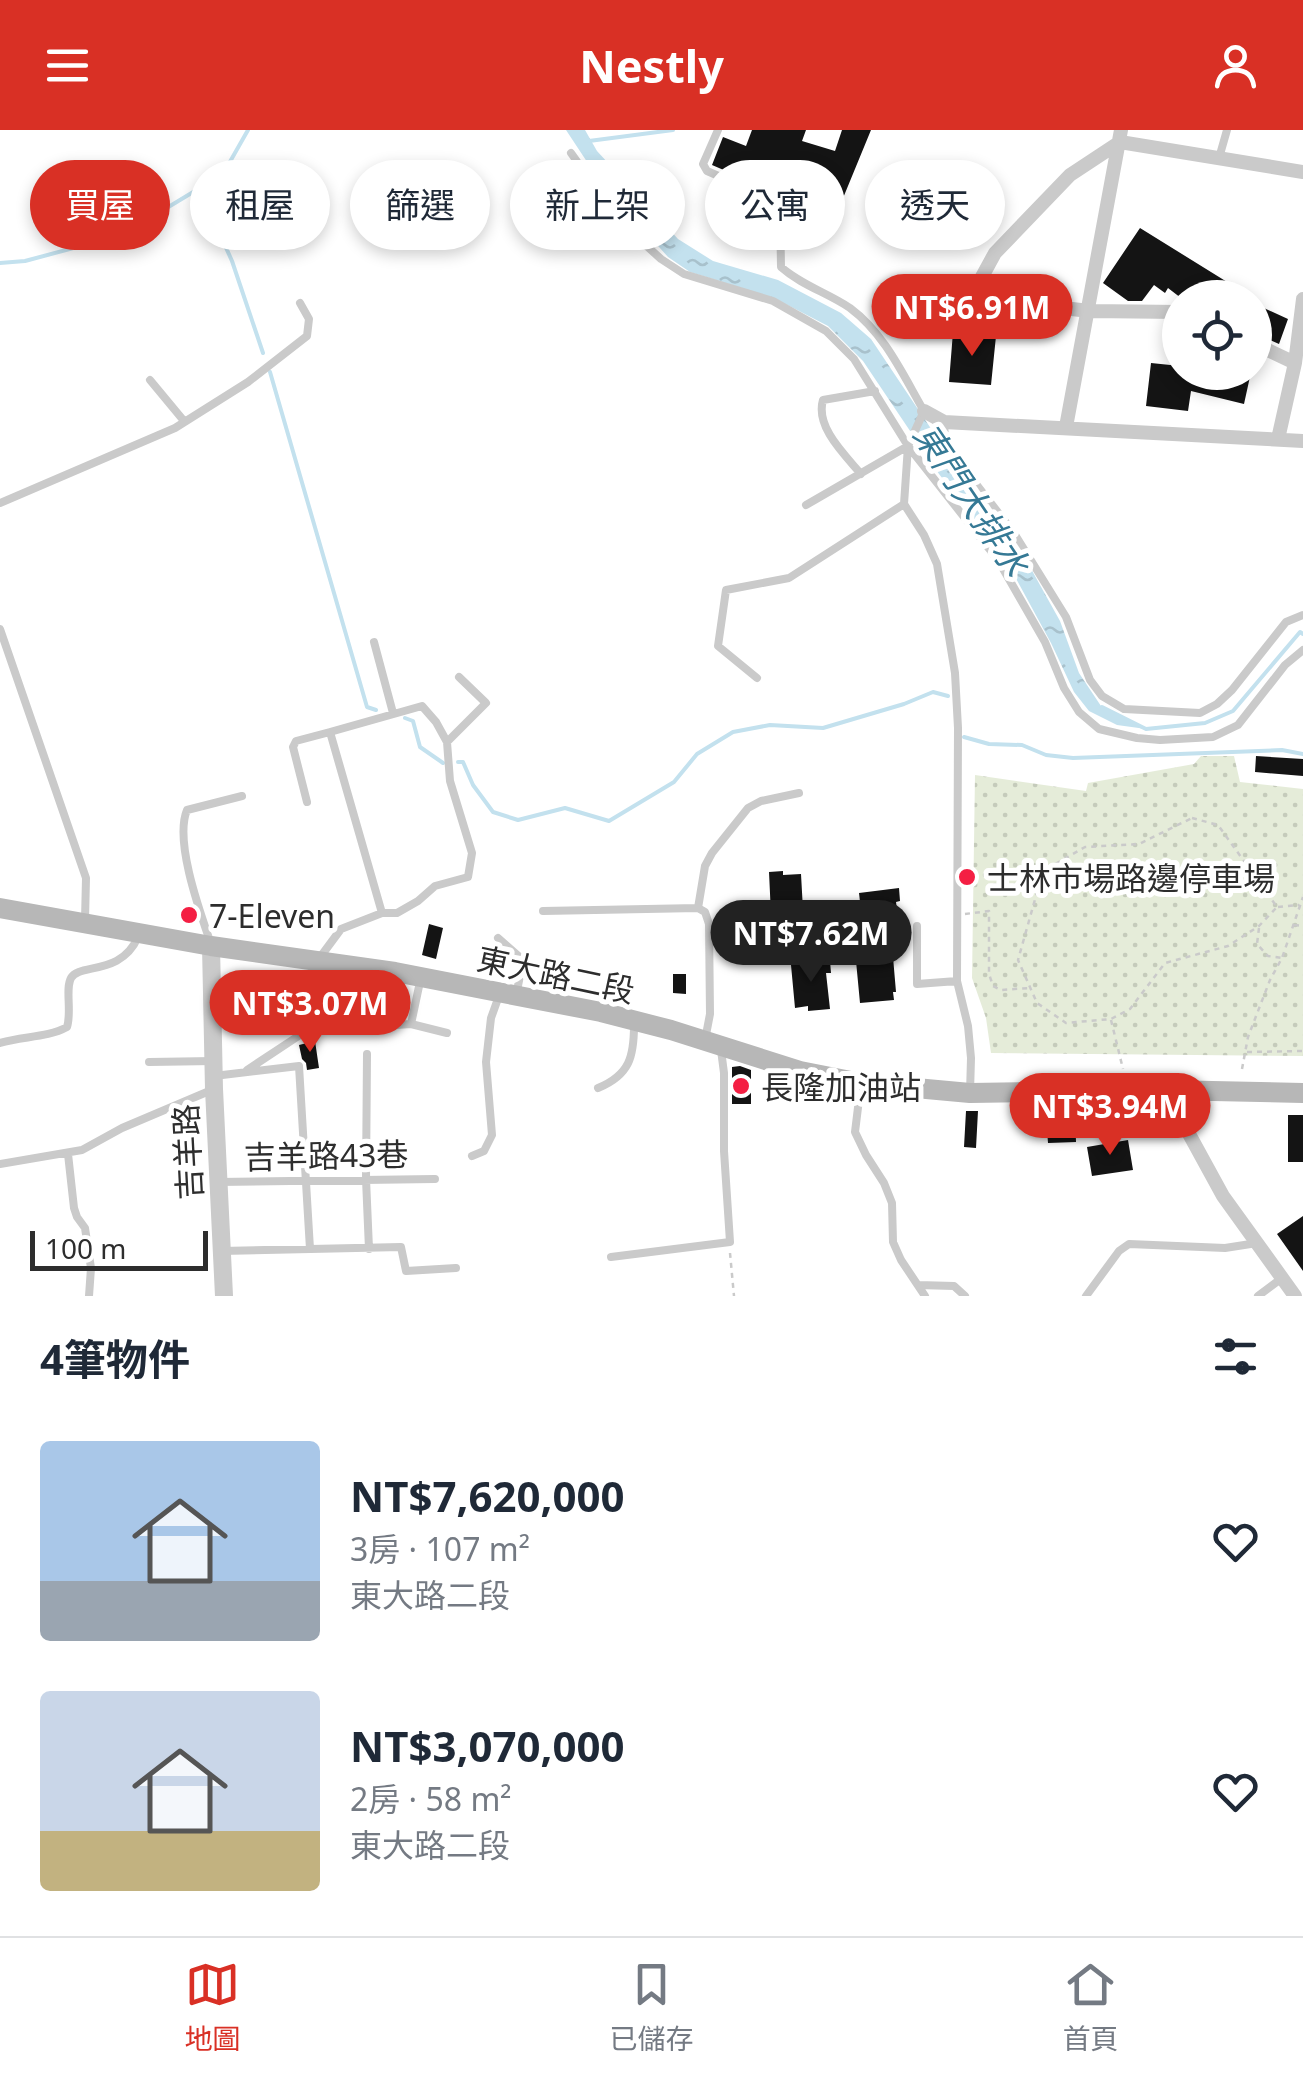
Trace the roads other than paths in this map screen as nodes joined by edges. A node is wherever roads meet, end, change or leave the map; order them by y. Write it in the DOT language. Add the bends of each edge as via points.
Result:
graph roads {
  1 [pos="1227,130"];
  2 [pos="717,132"];
  3 [pos="1121,136"];
  4 [pos="571,154"];
  5 [pos="1219,158"];
  6 [pos="1303,172"];
  7 [pos="1303,299"];
  8 [pos="300,304"];
  9 [pos="1089,311"];
  10 [pos="1162,312"];
  11 [pos="1272,352"];
  12 [pos="1299,364"];
  13 [pos="150,380"];
  14 [pos="875,391"];
  15 [pos="924,412"];
  16 [pos="184,422"];
  17 [pos="944,422"];
  18 [pos="1066,427"];
  19 [pos="1278,440"];
  20 [pos="1303,441"];
  21 [pos="908,446"];
  22 [pos="861,474"];
  23 [pos="0,503"];
  24 [pos="806,504"];
  25 [pos="904,504"];
  26 [pos="1303,616"];
  27 [pos="0,629"];
  28 [pos="374,642"];
  29 [pos="1303,650"];
  30 [pos="459,677"];
  31 [pos="757,678"];
  32 [pos="393,713"];
  33 [pos="330,732"];
  34 [pos="447,742"];
  35 [pos="799,793"];
  36 [pos="242,796"];
  37 [pos="308,802"];
  38 [pos="0,908"];
  39 [pos="698,908"];
  40 [pos="543,911"];
  41 [pos="382,913"];
  42 [pos="85,923"];
  43 [pos="917,926"];
  44 [pos="139,933"];
  45 [pos="498,938"];
  46 [pos="211,946"];
  47 [pos="318,961"];
  48 [pos="421,977"];
  49 [pos="957,981"];
  50 [pos="508,994"];
  51 [pos="634,1020"];
  52 [pos="411,1024"];
  53 [pos="447,1032"];
  54 [pos="0,1043"];
  55 [pos="712,1043"];
  56 [pos="367,1054"];
  57 [pos="150,1062"];
  58 [pos="243,1072"];
  59 [pos="214,1075"];
  60 [pos="860,1083"];
  61 [pos="598,1088"];
  62 [pos="1165,1090"];
  63 [pos="970,1093"];
  64 [pos="1303,1093"];
  65 [pos="68,1154"];
  66 [pos="472,1156"];
  67 [pos="0,1164"];
  68 [pos="366,1179"];
  69 [pos="435,1179"];
  70 [pos="306,1180"];
  71 [pos="218,1182"];
  72 [pos="1257,1244"];
  73 [pos="310,1249"];
  74 [pos="369,1249"];
  75 [pos="222,1251"];
  76 [pos="611,1257"];
  77 [pos="456,1268"];
  78 [pos="1282,1278"];
  79 [pos="918,1285"];
  80 [pos="89,1296"];
  81 [pos="224,1296"];
  82 [pos="925,1296"];
  83 [pos="965,1296"];
  84 [pos="1086,1296"];
  85 [pos="1258,1296"];
  86 [pos="1296,1296"];
  1 -- 5 [label="lane"];
  2 -- 15 [label="lane" via="703,164 707,170 780,207 781,267 870,326"];
  3 -- 5 [label="street"];
  3 -- 9 [label="street"];
  3 -- 9 [label="street" via="1070,175 995,252 971,297"];
  4 -- 14 [label="lane" via="661,259 684,274 773,301 826,331"];
  5 -- 6 [label="street"];
  7 -- 12 [label="street"];
  8 -- 16 [label="lane" via="309,319 307,336"];
  9 -- 10 [label="street"];
  9 -- 18 [label="street"];
  11 -- 12 [label="street"];
  12 -- 19 [label="street"];
  13 -- 16 [label="lane"];
  14 -- 21 [label="lane"];
  14 -- 22 [label="lane" via="823,400 820,410"];
  15 -- 17 [label="street"];
  15 -- 21 [label="lane"];
  16 -- 23 [label="lane"];
  17 -- 18 [label="street"];
  17 -- 26 [label="lane" via="952,453 1014,532 1066,617 1090,680 1124,709 1200,713 1232,690 1286,622"];
  18 -- 19 [label="street"];
  19 -- 20 [label="street"];
  21 -- 22 [label="lane"];
  21 -- 25 [label="lane"];
  21 -- 29 [label="lane" via="998,560 1046,642 1064,688 1099,729 1160,740 1213,737 1238,724"];
  22 -- 24 [label="lane"];
  25 -- 31 [label="lane" via="788,578 726,590 718,646"];
  25 -- 49 [label="lane" via="937,564 956,674"];
  27 -- 42 [label="lane" via="86,878"];
  28 -- 32 [label="lane"];
  30 -- 34 [label="lane" via="486,703"];
  32 -- 33 [label="lane"];
  32 -- 34 [label="lane" via="422,706"];
  33 -- 37 [label="lane" via="293,747"];
  33 -- 41 [label="lane"];
  34 -- 41 [label="lane" via="450,781 472,853 468,877"];
  35 -- 39 [label="lane" via="748,808 705,866"];
  36 -- 46 [label="lane" via="187,810 182,822 193,891"];
  38 -- 42 [label="main road, 東大路二段"];
  39 -- 40 [label="lane"];
  39 -- 55 [label="lane" via="709,924"];
  41 -- 47 [label="lane" via="341,929"];
  42 -- 44 [label="main road, 東大路二段"];
  43 -- 49 [label="lane" via="917,984"];
  44 -- 46 [label="main road, 東大路二段"];
  44 -- 54 [label="lane" via="118,961 71,977 67,1027"];
  45 -- 50 [label="lane" via="522,960"];
  46 -- 47 [label="main road, 東大路二段"];
  46 -- 59 [label="street, 吉羊路"];
  47 -- 48 [label="main road, 東大路二段"];
  48 -- 50 [label="main road, 東大路二段"];
  48 -- 52 [label="lane"];
  49 -- 63 [label="lane" via="972,1058"];
  50 -- 51 [label="main road, 東大路二段"];
  50 -- 66 [label="lane" via="490,1018 492,1135"];
  51 -- 55 [label="main road, 東大路二段"];
  51 -- 61 [label="lane" via="629,1064"];
  52 -- 53 [label="lane"];
  52 -- 58 [label="lane" via="306,1031"];
  55 -- 60 [label="main road, 東大路二段"];
  55 -- 76 [label="lane" via="724,1072 730,1242"];
  56 -- 68 [label="lane"];
  57 -- 59 [label="lane"];
  58 -- 59 [label="lane"];
  58 -- 70 [label="lane" via="299,1066"];
  59 -- 65 [label="lane"];
  59 -- 71 [label="street, 吉羊路"];
  60 -- 63 [label="main road, 東大路二段"];
  60 -- 79 [label="lane" via="855,1132 888,1194 893,1242"];
  62 -- 63 [label="main road, 東大路二段"];
  62 -- 64 [label="main road, 東大路二段"];
  62 -- 72 [label="street"];
  65 -- 67 [label="lane"];
  65 -- 80 [label="lane" via="91,1268"];
  68 -- 69 [label="lane, 吉羊路43巷"];
  68 -- 70 [label="lane, 吉羊路43巷"];
  68 -- 74 [label="lane"];
  70 -- 71 [label="lane, 吉羊路43巷"];
  70 -- 73 [label="lane"];
  71 -- 75 [label="street, 吉羊路"];
  72 -- 78 [label="street"];
  72 -- 84 [label="lane" via="1128,1244"];
  73 -- 74 [label="lane"];
  73 -- 75 [label="lane"];
  74 -- 77 [label="lane" via="401,1247 406,1272"];
  75 -- 81 [label="street, 吉羊路"];
  78 -- 85 [label="lane"];
  78 -- 86 [label="street"];
  79 -- 82 [label="lane"];
  79 -- 83 [label="lane" via="954,1286"];
}
